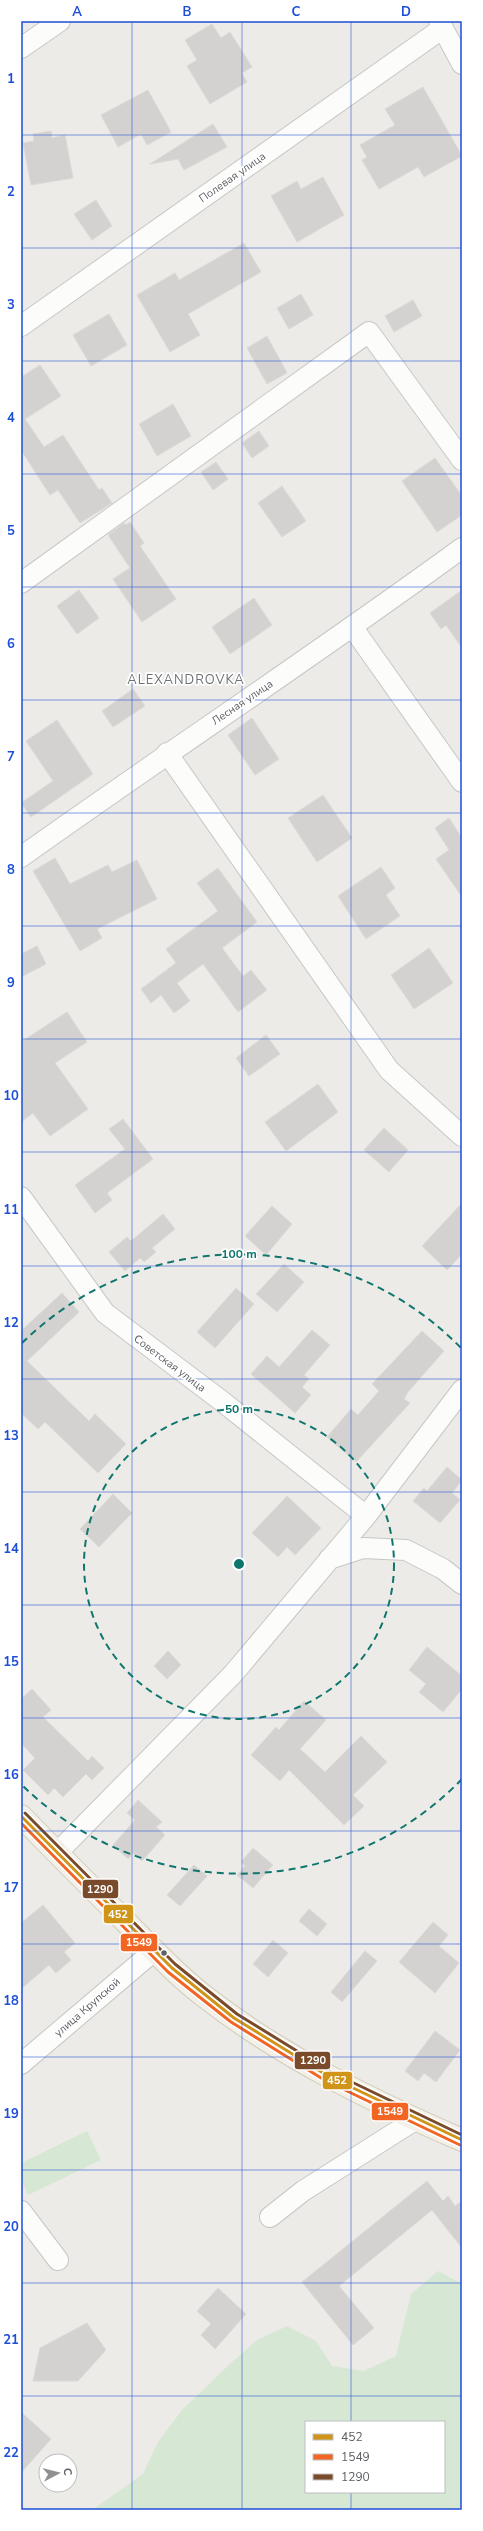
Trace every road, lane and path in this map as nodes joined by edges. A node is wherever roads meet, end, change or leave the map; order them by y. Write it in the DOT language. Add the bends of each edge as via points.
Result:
graph roads {
  1 [pos="60,21"];
  2 [pos="441,25"];
  3 [pos="21,48"];
  4 [pos="462,64"];
  5 [pos="21,326"];
  6 [pos="462,460"];
  7 [pos="462,548"];
  8 [pos="21,583"];
  9 [pos="353,628"];
  10 [pos="167,753"];
  11 [pos="462,782"];
  12 [pos="21,857"];
  13 [pos="462,1136"];
  14 [pos="21,1198"];
  15 [pos="462,1390"];
  16 [pos="366,1516"];
  17 [pos="329,1559"];
  18 [pos="462,1584"];
  19 [pos="21,1816"];
  20 [pos="57,1852"];
  21 [pos="154,1951"];
  22 [pos="21,2064"];
  23 [pos="415,2120"];
  24 [pos="462,2140"];
  25 [pos="21,2211"];
  26 [pos="270,2217"];
  27 [pos="58,2260"];
  1 -- 3 [label="street"];
  2 -- 4 [label="street"];
  2 -- 5 [label="street, Полевая улица"];
  6 -- 8 [label="street" via="369,332"];
  7 -- 9 [label="street, Лесная улица"];
  9 -- 10 [label="street, Лесная улица"];
  9 -- 11 [label="street"];
  10 -- 12 [label="street, Лесная улица"];
  10 -- 13 [label="street" via="389,1070"];
  14 -- 16 [label="street, Советская улица" via="105,1313 223,1402"];
  15 -- 16 [label="street"];
  16 -- 17 [label="street"];
  17 -- 18 [label="street" via="363,1548 406,1550 443,1569"];
  17 -- 20 [label="street" via="233,1674"];
  19 -- 20 [label="main road"];
  20 -- 21 [label="main road"];
  21 -- 22 [label="street, улица Крупской"];
  21 -- 23 [label="main road" via="203,1995 280,2050"];
  23 -- 24 [label="main road"];
  23 -- 26 [label="street" via="303,2191"];
  25 -- 27 [label="street"];
}
